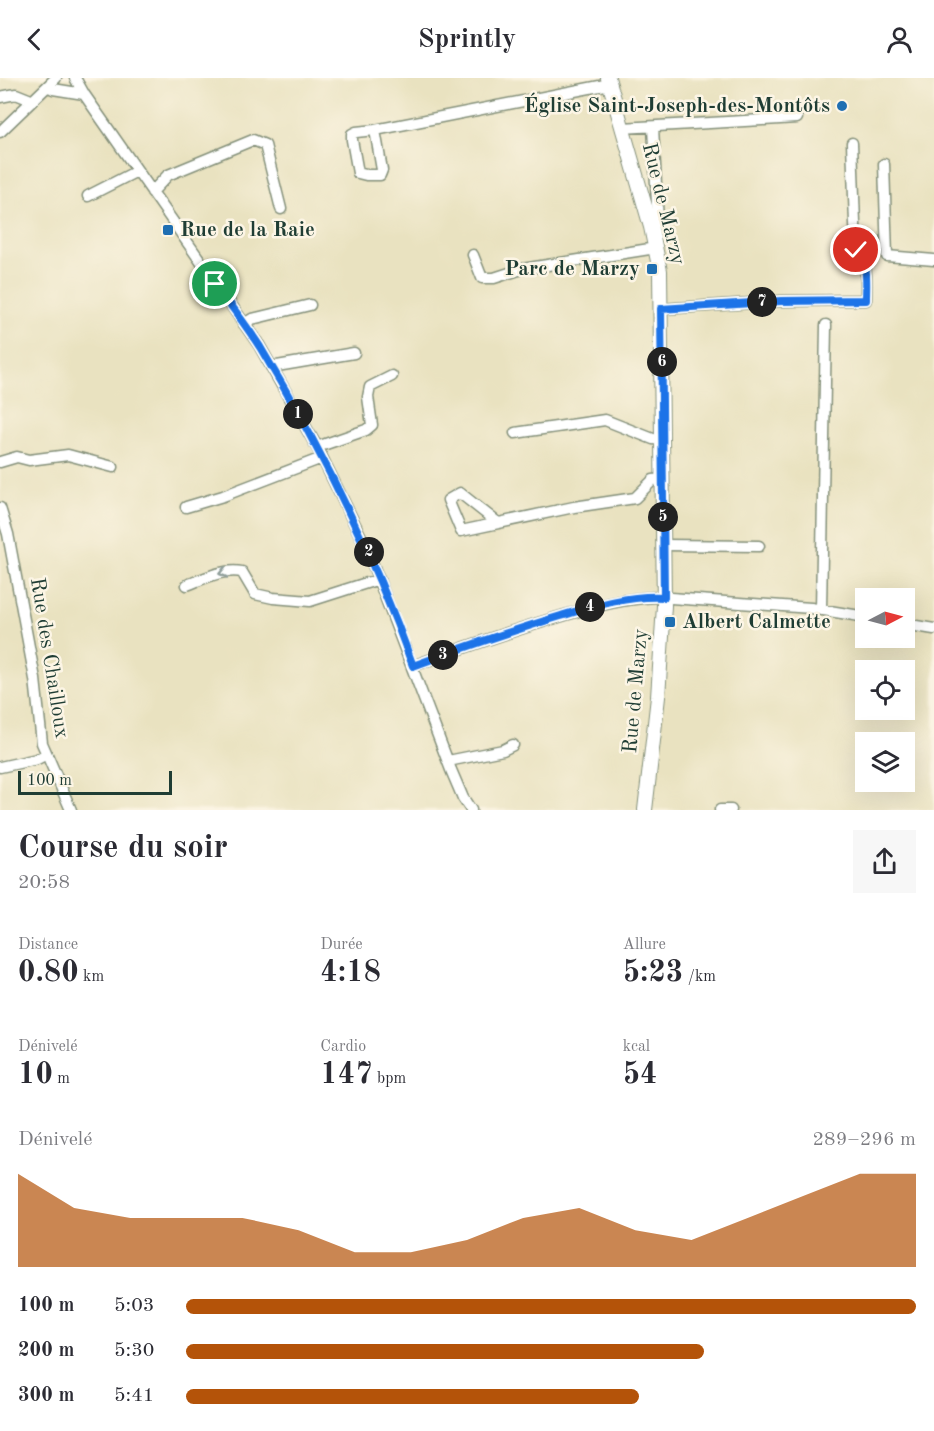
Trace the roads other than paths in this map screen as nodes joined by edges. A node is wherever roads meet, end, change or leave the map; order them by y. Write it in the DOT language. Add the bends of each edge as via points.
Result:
graph roads {
  1 [pos="75,78"];
  2 [pos="609,81"];
  3 [pos="52,82"];
  4 [pos="84,94"];
  5 [pos="0,97"];
  6 [pos="31,100"];
  7 [pos="797,118"];
  8 [pos="653,127"];
  9 [pos="622,128"];
  10 [pos="375,130"];
  11 [pos="0,132"];
  12 [pos="852,143"];
  13 [pos="884,165"];
  14 [pos="137,171"];
  15 [pos="152,192"];
  16 [pos="88,196"];
  17 [pos="281,209"];
  18 [pos="651,227"];
  19 [pos="656,248"];
  20 [pos="472,255"];
  21 [pos="934,260"];
  22 [pos="310,305"];
  23 [pos="661,309"];
  24 [pos="244,324"];
  25 [pos="826,326"];
  26 [pos="354,353"];
  27 [pos="271,367"];
  28 [pos="392,376"];
  29 [pos="515,433"];
  30 [pos="662,440"];
  31 [pos="317,447"];
  32 [pos="322,458"];
  33 [pos="0,462"];
  34 [pos="113,467"];
  35 [pos="663,478"];
  36 [pos="186,507"];
  37 [pos="0,508"];
  38 [pos="498,523"];
  39 [pos="664,545"];
  40 [pos="759,546"];
  41 [pos="379,579"];
  42 [pos="187,585"];
  43 [pos="664,597"];
  44 [pos="821,610"];
  45 [pos="855,615"];
  46 [pos="915,626"];
  47 [pos="934,629"];
  48 [pos="413,666"];
  49 [pos="513,745"];
  50 [pos="45,755"];
  51 [pos="448,761"];
  52 [pos="0,767"];
  53 [pos="71,810"];
  54 [pos="471,810"];
  55 [pos="648,810"];
  56 [pos="720,810"];
  57 [pos="731,810"];
  1 -- 4 [label="street"];
  2 -- 9 [label="main road, Rue de Marzy"];
  2 -- 10 [label="street"];
  3 -- 4 [label="street"];
  3 -- 6 [label="street"];
  4 -- 14 [label="street"];
  5 -- 6 [label="street" via="16,94"];
  6 -- 11 [label="street"];
  7 -- 8 [label="street"];
  8 -- 9 [label="street"];
  8 -- 18 [label="street" via="658,222"];
  9 -- 18 [label="main road, Rue de Marzy"];
  12 -- 23 [label="street" via="856,250 862,255 866,274 866,300"];
  13 -- 21 [label="street" via="887,256"];
  14 -- 15 [label="street"];
  14 -- 16 [label="street"];
  15 -- 17 [label="street" via="168,175 253,140 265,145"];
  15 -- 24 [label="street"];
  18 -- 19 [label="main road, Rue de Marzy"];
  19 -- 20 [label="street" via="522,269 494,278 482,278"];
  19 -- 23 [label="main road, Rue de Marzy"];
  22 -- 24 [label="street"];
  23 -- 30 [label="main road, Rue de Marzy"];
  24 -- 27 [label="street"];
  25 -- 44 [label="street"];
  26 -- 27 [label="street"];
  27 -- 31 [label="street"];
  28 -- 31 [label="street" via="370,387 372,425"];
  29 -- 30 [label="street" via="605,420"];
  30 -- 35 [label="main road, Rue de Marzy"];
  31 -- 32 [label="street"];
  32 -- 36 [label="street"];
  32 -- 41 [label="street"];
  33 -- 34 [label="street" via="17,456 29,460 68,455"];
  35 -- 38 [label="street" via="653,480 635,498"];
  35 -- 39 [label="main road, Rue de Marzy"];
  37 -- 50 [label="street, Rue des Chailloux" via="35,679"];
  38 -- 38 [label="street" via="460,531 448,501 460,494"];
  39 -- 40 [label="street"];
  39 -- 43 [label="main road, Rue de Marzy"];
  41 -- 42 [label="street, one-way" via="310,601 255,594 242,572 235,570"];
  41 -- 48 [label="street"];
  43 -- 44 [label="street"];
  43 -- 48 [label="street" via="602,604"];
  43 -- 55 [label="main road, Rue de Marzy"];
  44 -- 45 [label="street"];
  46 -- 47 [label="street"];
  48 -- 51 [label="street"];
  49 -- 51 [label="street"];
  50 -- 52 [label="street"];
  50 -- 53 [label="street, Rue des Chailloux"];
  51 -- 54 [label="street"];
  56 -- 57 [label="street"];
}
